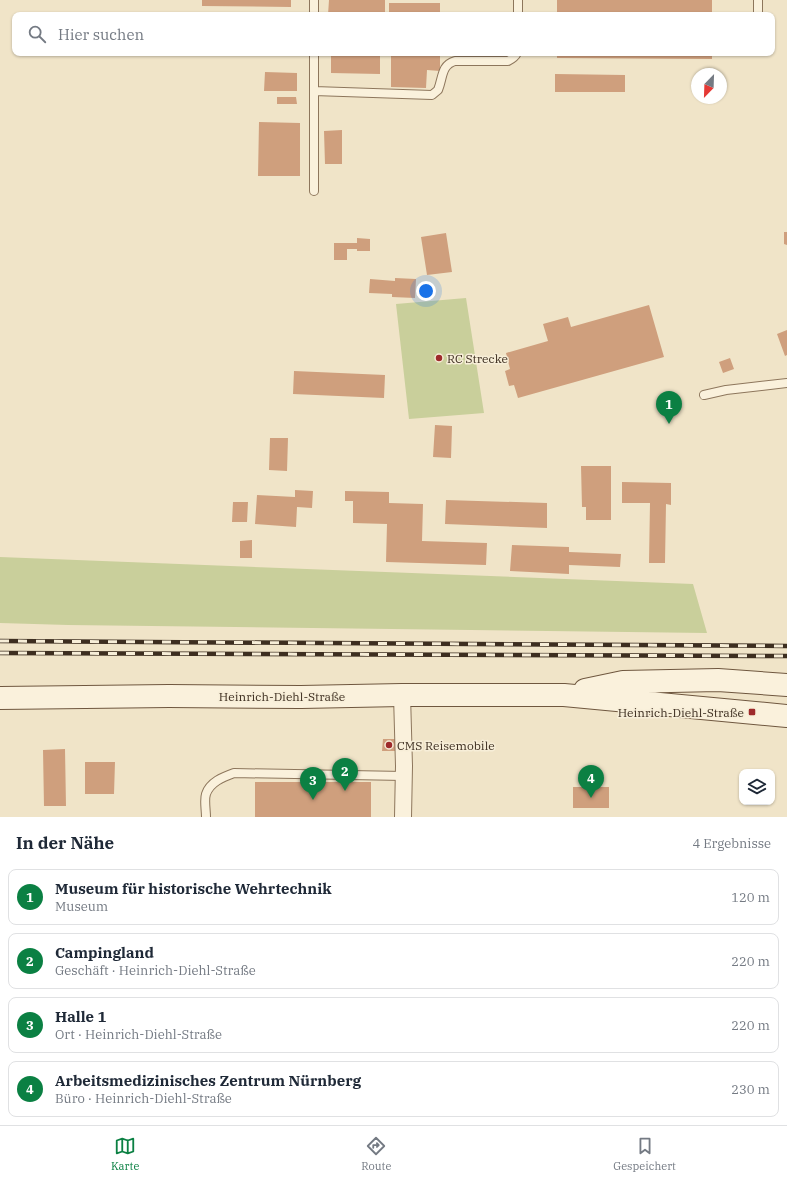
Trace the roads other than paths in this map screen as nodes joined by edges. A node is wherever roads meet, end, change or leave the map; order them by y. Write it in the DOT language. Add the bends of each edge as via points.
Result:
graph roads {
  1 [pos="314,0"];
  2 [pos="518,0"];
  3 [pos="758,0"];
  4 [pos="314,12"];
  5 [pos="518,12"];
  6 [pos="758,12"];
  7 [pos="314,56"];
  8 [pos="514,56"];
  9 [pos="314,91"];
  10 [pos="314,191"];
  11 [pos="787,383"];
  12 [pos="704,395"];
  13 [pos="787,684"];
  14 [pos="564,694"];
  15 [pos="402,695"];
  16 [pos="0,698"];
  17 [pos="787,716"];
  18 [pos="404,776"];
  19 [pos="206,817"];
  20 [pos="404,817"];
  1 -- 4 [label="lane"];
  2 -- 5 [label="lane"];
  3 -- 6 [label="lane"];
  7 -- 9 [label="lane"];
  8 -- 9 [label="lane" via="508,60 450,62 444,69 438,90 432,94"];
  9 -- 10 [label="lane"];
  11 -- 12 [label="lane"];
  13 -- 14 [label="main road" via="718,680 623,682"];
  14 -- 15 [label="main road, Heinrich-Diehl-Straße"];
  14 -- 17 [label="main road"];
  15 -- 16 [label="main road, Heinrich-Diehl-Straße"];
  15 -- 18 [label="street"];
  18 -- 19 [label="lane" via="234,773 211,785 206,794"];
  18 -- 20 [label="street"];
}
